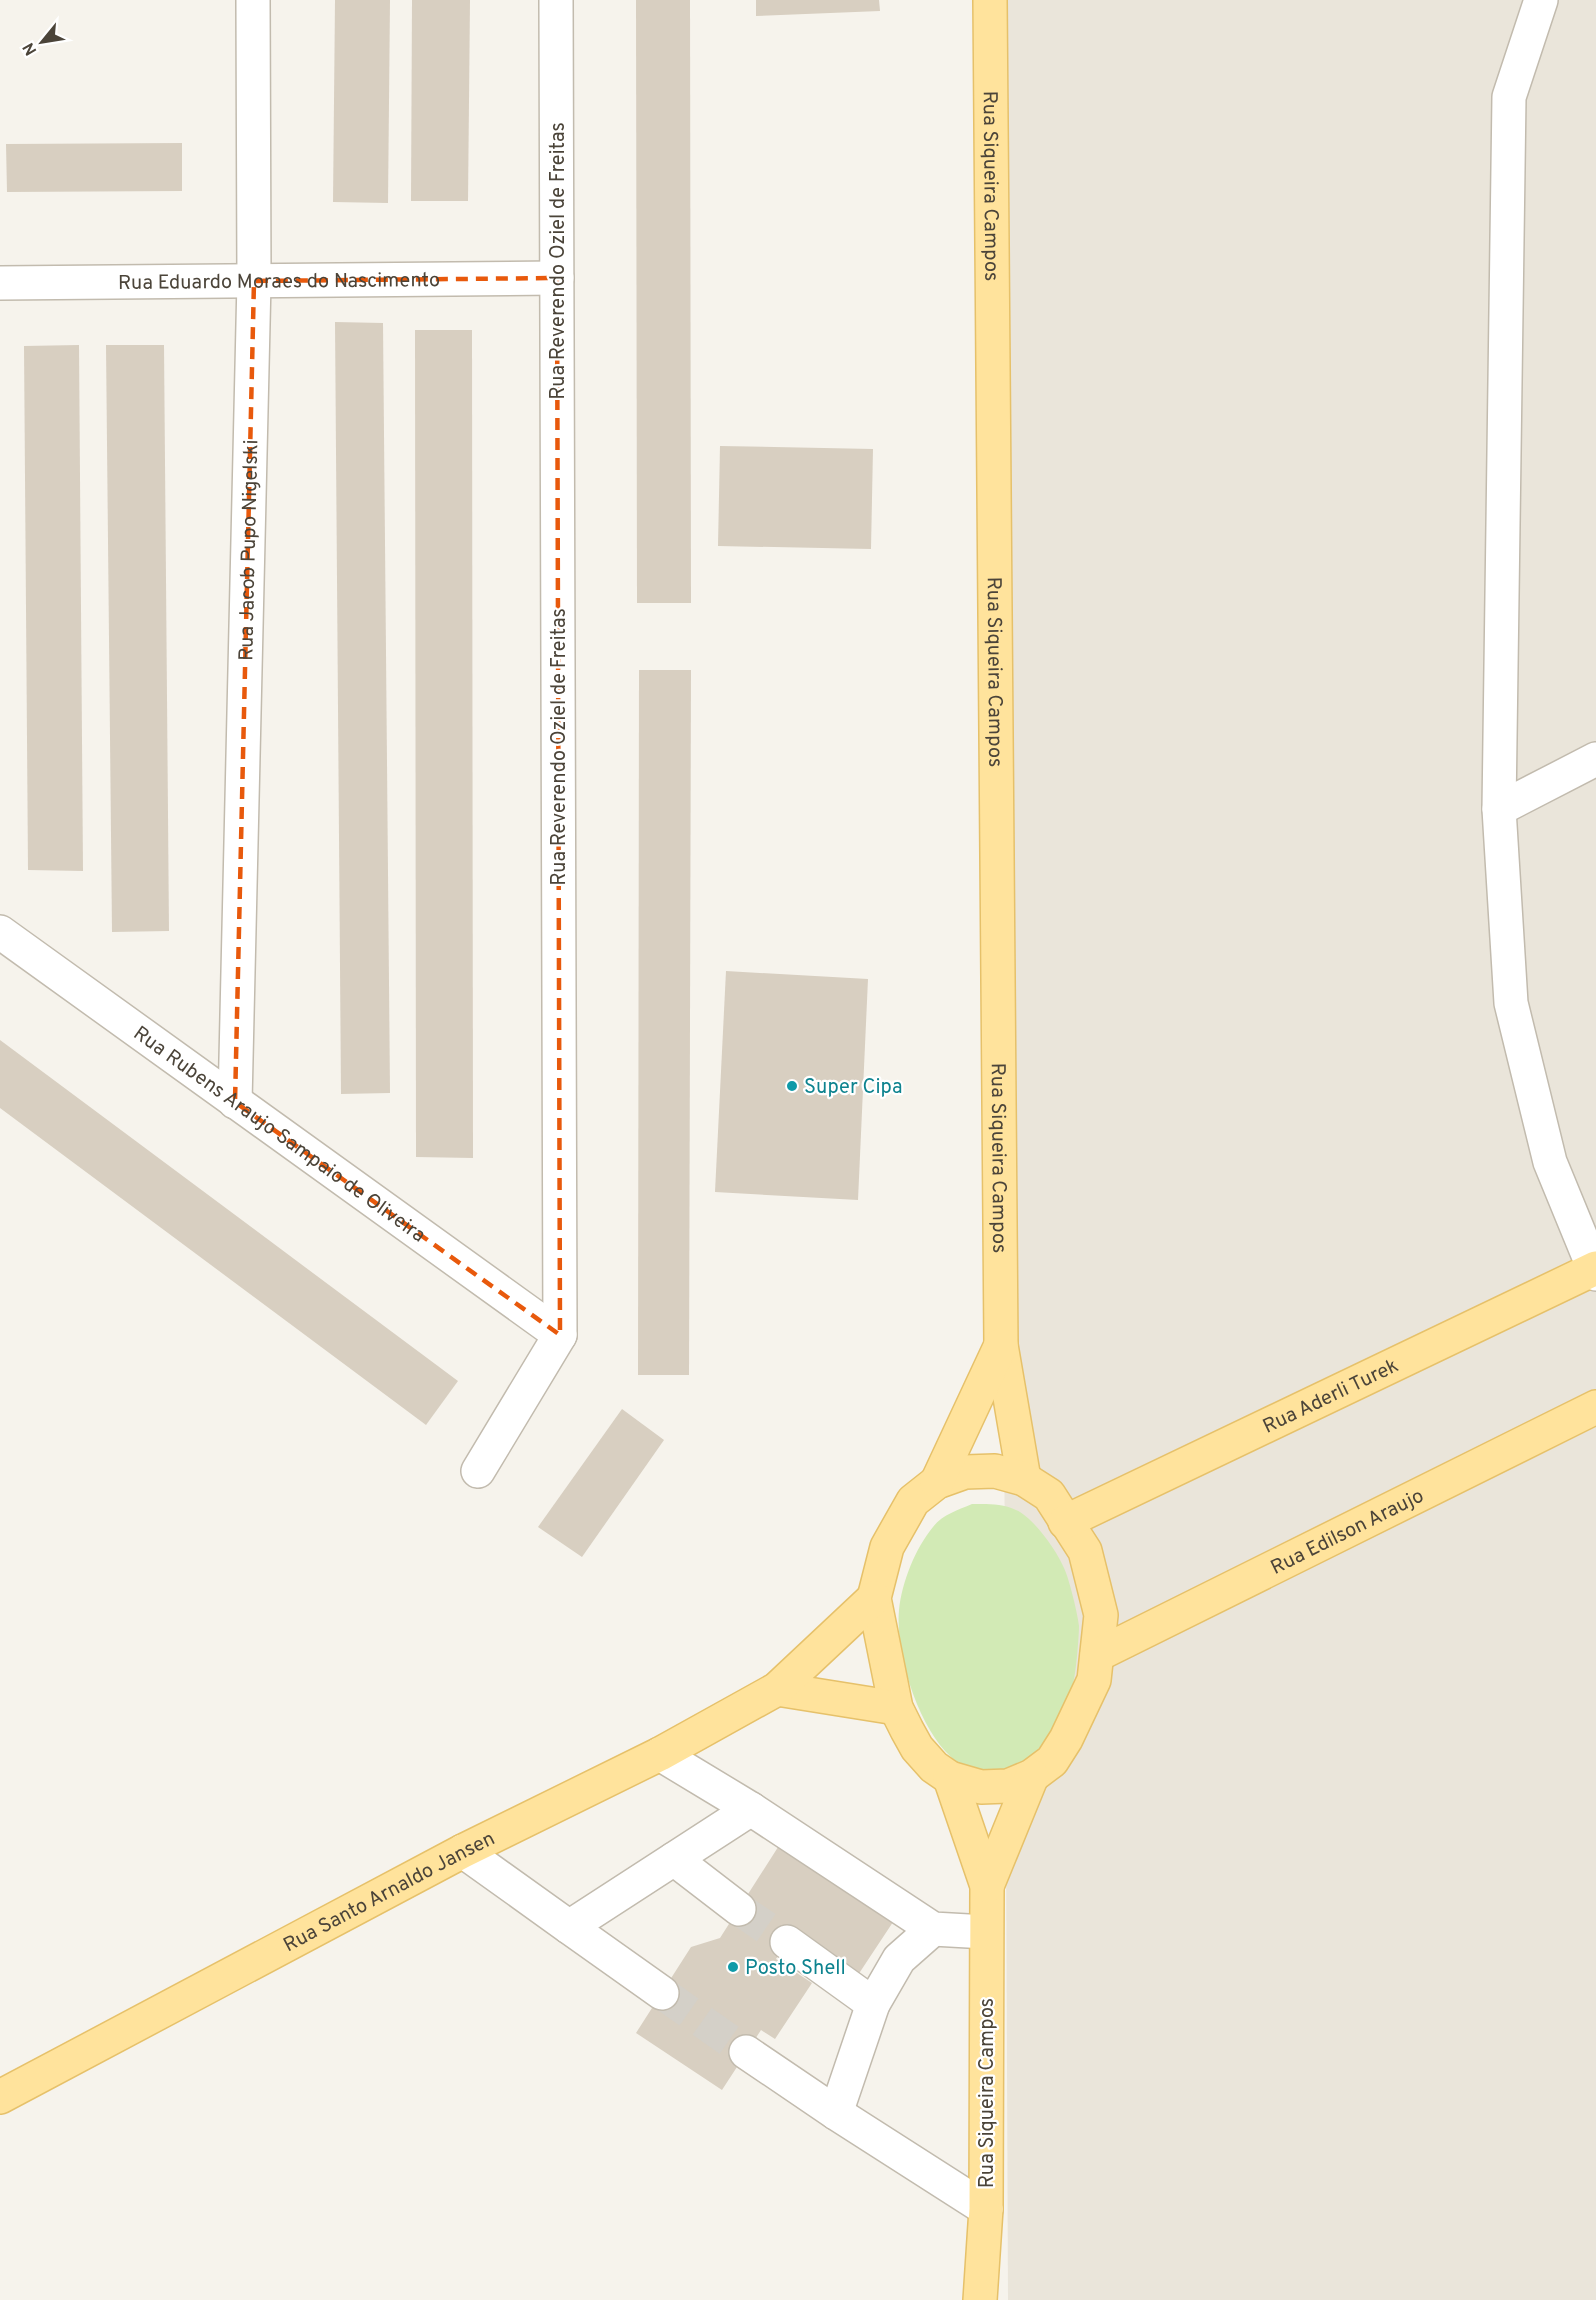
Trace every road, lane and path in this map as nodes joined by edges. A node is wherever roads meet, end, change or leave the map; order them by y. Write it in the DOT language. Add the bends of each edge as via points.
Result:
graph roads {
  1 [pos="253,0"];
  2 [pos="556,0"];
  3 [pos="990,0"];
  4 [pos="1541,0"];
  5 [pos="557,278"];
  6 [pos="254,280"];
  7 [pos="0,283"];
  8 [pos="1596,759"];
  9 [pos="1500,809"];
  10 [pos="0,932"];
  11 [pos="235,1102"];
  12 [pos="1595,1270"];
  13 [pos="560,1335"];
  14 [pos="1001,1345"];
  15 [pos="1596,1407"];
  16 [pos="478,1471"];
  17 [pos="1024,1479"];
  18 [pos="937,1482"];
  19 [pos="1065,1522"];
  20 [pos="874,1599"];
  21 [pos="1097,1655"];
  22 [pos="777,1689"];
  23 [pos="896,1708"];
  24 [pos="660,1754"];
  25 [pos="1032,1776"];
  26 [pos="950,1778"];
  27 [pos="751,1809"];
  28 [pos="464,1851"];
  29 [pos="674,1859"];
  30 [pos="987,1886"];
  31 [pos="738,1909"];
  32 [pos="569,1927"];
  33 [pos="933,1929"];
  34 [pos="986,1932"];
  35 [pos="787,1942"];
  36 [pos="662,1993"];
  37 [pos="873,2004"];
  38 [pos="746,2052"];
  39 [pos="0,2097"];
  40 [pos="836,2113"];
  41 [pos="986,2209"];
  42 [pos="980,2300"];
  1 -- 6 [label="street, Rua Jacob Pupo Nigelski"];
  2 -- 5 [label="street, Rua Reverendo Oziel de Freitas"];
  3 -- 14 [label="main road, Rua Siqueira Campos"];
  4 -- 9 [label="street" via="1509,97"];
  5 -- 6 [label="street, Rua Eduardo Moraes do Nascimento"];
  5 -- 13 [label="street, Rua Reverendo Oziel de Freitas"];
  6 -- 7 [label="street, Rua Eduardo Moraes do Nascimento"];
  6 -- 11 [label="street, Rua Jacob Pupo Nigelski"];
  8 -- 9 [label="street"];
  9 -- 12 [label="street" via="1511,1003 1550,1162"];
  10 -- 11 [label="street, Rua Rubens Araujo Sampaio de Oliveira"];
  11 -- 13 [label="street, Rua Rubens Araujo Sampaio de Oliveira"];
  12 -- 19 [label="main road, Rua Aderli Turek"];
  13 -- 16 [label="street"];
  14 -- 17 [label="main road, Rua Siqueira Campos"];
  14 -- 18 [label="main road, Rua Siqueira Campos"];
  15 -- 21 [label="main road, Rua Edilson Araujo"];
  17 -- 18 [label="main road" via="995,1471 965,1472"];
  17 -- 19 [label="main road" via="1049,1496"];
  18 -- 20 [label="main road" via="913,1502 887,1547"];
  19 -- 21 [label="main road" via="1085,1551 1101,1615"];
  20 -- 22 [label="main road, Rua Santo Arnaldo Jansen"];
  20 -- 23 [label="main road"];
  21 -- 25 [label="main road" via="1094,1680 1066,1739 1052,1761"];
  22 -- 23 [label="main road"];
  22 -- 24 [label="main road, Rua Santo Arnaldo Jansen"];
  23 -- 26 [label="main road" via="917,1748"];
  24 -- 27 [label="street"];
  24 -- 28 [label="main road, Rua Santo Arnaldo Jansen"];
  25 -- 26 [label="main road" via="997,1787 981,1787"];
  25 -- 30 [label="main road, Rua Siqueira Campos"];
  26 -- 30 [label="main road, Rua Siqueira Campos"];
  27 -- 29 [label="street"];
  27 -- 33 [label="street"];
  28 -- 32 [label="street"];
  28 -- 39 [label="main road, Rua Santo Arnaldo Jansen"];
  29 -- 31 [label="street"];
  29 -- 32 [label="street"];
  30 -- 34 [label="main road, Rua Siqueira Campos"];
  32 -- 36 [label="street"];
  33 -- 34 [label="street"];
  33 -- 37 [label="street" via="899,1959"];
  34 -- 41 [label="main road, Rua Siqueira Campos"];
  35 -- 37 [label="street"];
  37 -- 40 [label="street"];
  38 -- 40 [label="street"];
  40 -- 41 [label="street"];
  41 -- 42 [label="main road, Rua Siqueira Campos"];
}
